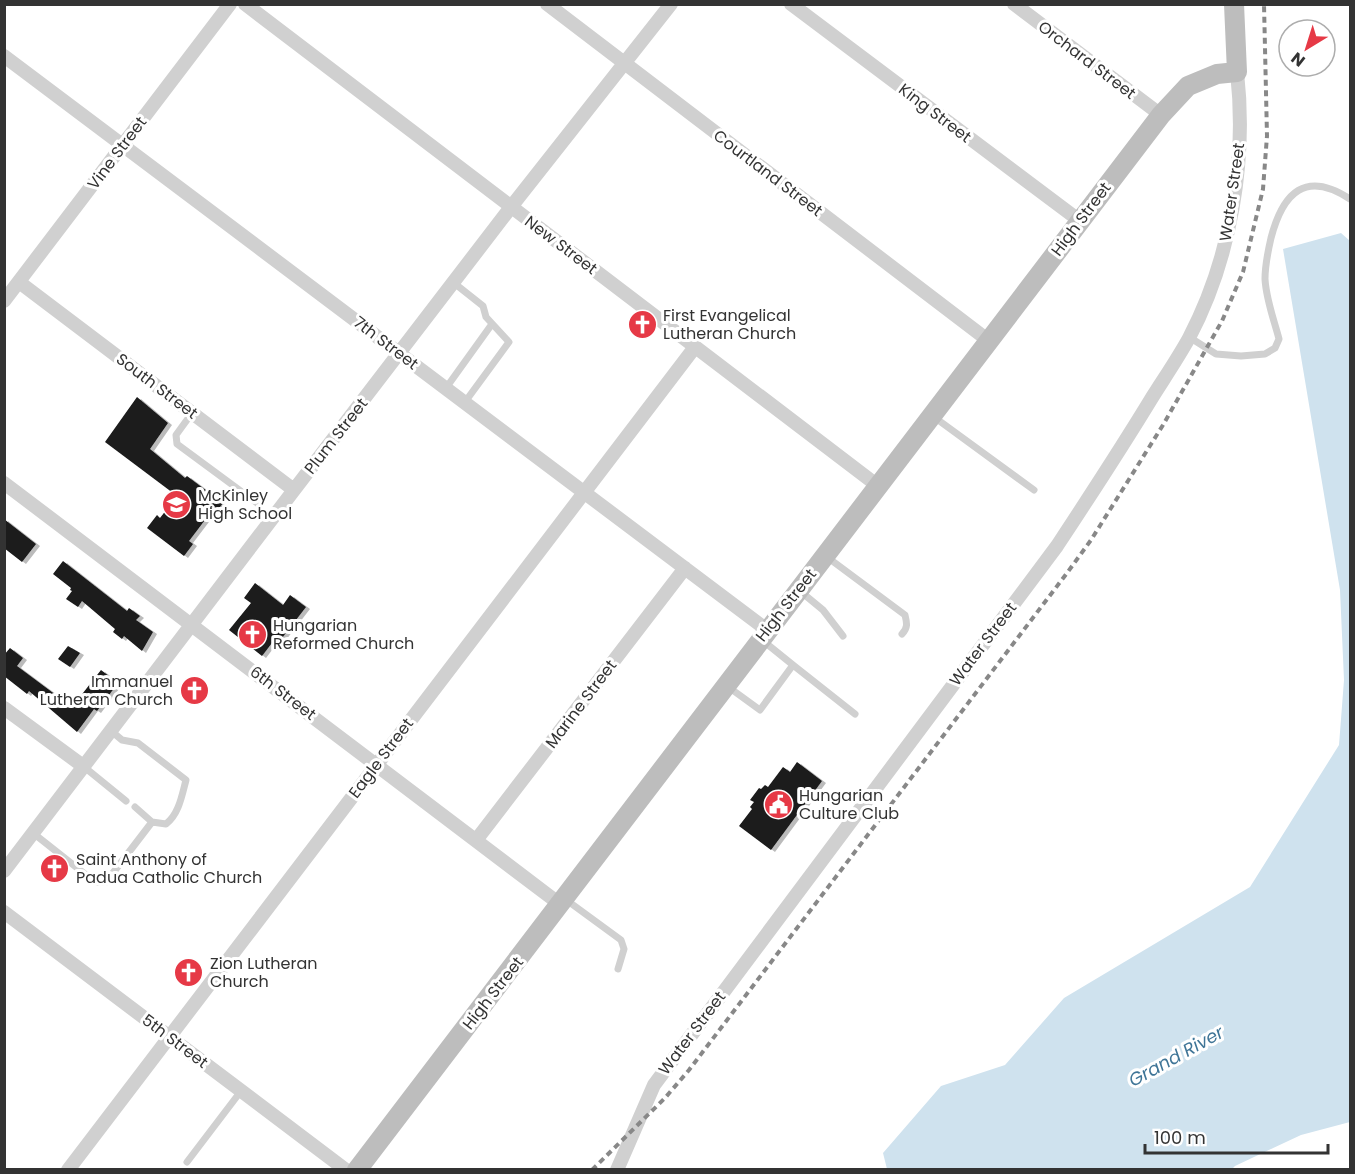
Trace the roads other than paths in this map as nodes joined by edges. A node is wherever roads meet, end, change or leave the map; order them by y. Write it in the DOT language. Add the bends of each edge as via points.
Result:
graph roads {
  1 [pos="230,4"];
  2 [pos="245,4"];
  3 [pos="547,4"];
  4 [pos="671,4"];
  5 [pos="791,4"];
  6 [pos="1014,4"];
  7 [pos="1234,4"];
  8 [pos="4,56"];
  9 [pos="624,64"];
  10 [pos="1237,72"];
  11 [pos="1161,115"];
  12 [pos="123,145"];
  13 [pos="1350,199"];
  14 [pos="512,207"];
  15 [pos="1080,221"];
  16 [pos="19,282"];
  17 [pos="454,283"];
  18 [pos="4,302"];
  19 [pos="492,324"];
  20 [pos="1189,337"];
  21 [pos="989,341"];
  22 [pos="695,347"];
  23 [pos="400,354"];
  24 [pos="446,388"];
  25 [pos="465,402"];
  26 [pos="192,413"];
  27 [pos="932,416"];
  28 [pos="4,483"];
  29 [pos="878,486"];
  30 [pos="294,490"];
  31 [pos="1034,490"];
  32 [pos="584,492"];
  33 [pos="258,503"];
  34 [pos="825,555"];
  35 [pos="685,568"];
  36 [pos="798,590"];
  37 [pos="191,624"];
  38 [pos="764,634"];
  39 [pos="902,634"];
  40 [pos="843,636"];
  41 [pos="793,665"];
  42 [pos="726,685"];
  43 [pos="4,708"];
  44 [pos="855,714"];
  45 [pos="110,730"];
  46 [pos="377,764"];
  47 [pos="83,766"];
  48 [pos="126,801"];
  49 [pos="135,807"];
  50 [pos="152,822"];
  51 [pos="33,833"];
  52 [pos="477,839"];
  53 [pos="4,871"];
  54 [pos="563,902"];
  55 [pos="4,912"];
  56 [pos="618,969"];
  57 [pos="169,1036"];
  58 [pos="241,1090"];
  59 [pos="187,1162"];
  60 [pos="68,1170"];
  61 [pos="346,1170"];
  62 [pos="357,1170"];
  63 [pos="617,1170"];
  1 -- 12 [label="street, Vine Street"];
  2 -- 14 [label="street, New Street"];
  3 -- 9 [label="street, Courtland Street"];
  4 -- 9 [label="street, Plum Street"];
  5 -- 15 [label="street, King Street"];
  6 -- 11 [label="street, Orchard Street"];
  7 -- 10 [label="street"];
  8 -- 12 [label="street, 7th Street"];
  9 -- 14 [label="street, Plum Street"];
  9 -- 21 [label="street, Courtland Street"];
  10 -- 11 [label="street, High Street" via="1217,74 1188,86"];
  10 -- 20 [label="street, Water Street" via="1240,143 1231,213 1224,247"];
  11 -- 15 [label="street, High Street"];
  12 -- 16 [label="street, Vine Street"];
  12 -- 23 [label="street, 7th Street"];
  13 -- 20 [label="lane" via="1335,189 1313,185 1294,192 1280,212 1267,256 1265,281 1279,339 1275,348 1265,354 1216,354"];
  14 -- 17 [label="street, Plum Street"];
  14 -- 22 [label="street, New Street"];
  15 -- 21 [label="street, High Street"];
  16 -- 18 [label="street, Vine Street"];
  16 -- 26 [label="street, South Street"];
  17 -- 19 [label="lane" via="483,306"];
  17 -- 23 [label="street, Plum Street"];
  19 -- 24 [label="lane"];
  19 -- 25 [label="lane" via="509,342"];
  20 -- 63 [label="street, Water Street" via="1057,546 654,1084"];
  21 -- 27 [label="street, High Street"];
  22 -- 29 [label="street, New Street"];
  22 -- 32 [label="street, Eagle Street"];
  23 -- 24 [label="street, 7th Street"];
  23 -- 30 [label="street, Plum Street"];
  24 -- 25 [label="street, 7th Street"];
  25 -- 32 [label="street, 7th Street"];
  26 -- 30 [label="street, South Street"];
  26 -- 33 [label="lane" via="176,435 177,444"];
  27 -- 29 [label="street, High Street"];
  27 -- 31 [label="lane"];
  28 -- 37 [label="street, 6th Street"];
  29 -- 34 [label="street, High Street"];
  30 -- 37 [label="street, Plum Street"];
  32 -- 35 [label="street, 7th Street"];
  32 -- 46 [label="street, Eagle Street"];
  34 -- 36 [label="street, High Street"];
  34 -- 39 [label="lane" via="905,615 907,630"];
  35 -- 38 [label="street, 7th Street"];
  35 -- 52 [label="street, Marine Street"];
  36 -- 38 [label="street, High Street"];
  36 -- 40 [label="lane" via="823,610"];
  37 -- 45 [label="street, Plum Street"];
  37 -- 46 [label="street, 6th Street"];
  38 -- 41 [label="lane"];
  38 -- 42 [label="street, High Street"];
  41 -- 42 [label="lane" via="760,710"];
  41 -- 44 [label="lane"];
  42 -- 54 [label="street, High Street"];
  43 -- 47 [label="street"];
  45 -- 47 [label="street, Plum Street"];
  45 -- 50 [label="lane" via="122,740 138,743 186,780 171,820 166,824"];
  46 -- 52 [label="street, 6th Street"];
  46 -- 57 [label="street, Eagle Street"];
  47 -- 48 [label="lane"];
  47 -- 51 [label="street, Plum Street"];
  49 -- 50 [label="lane"];
  50 -- 51 [label="lane" via="101,884"];
  51 -- 53 [label="street, Plum Street"];
  52 -- 54 [label="street, 6th Street"];
  54 -- 56 [label="lane" via="621,939 624,949"];
  54 -- 62 [label="street, High Street"];
  55 -- 57 [label="street, 5th Street"];
  57 -- 58 [label="street, 5th Street"];
  57 -- 60 [label="street, Eagle Street"];
  58 -- 59 [label="lane"];
  58 -- 61 [label="street, 5th Street"];
}
